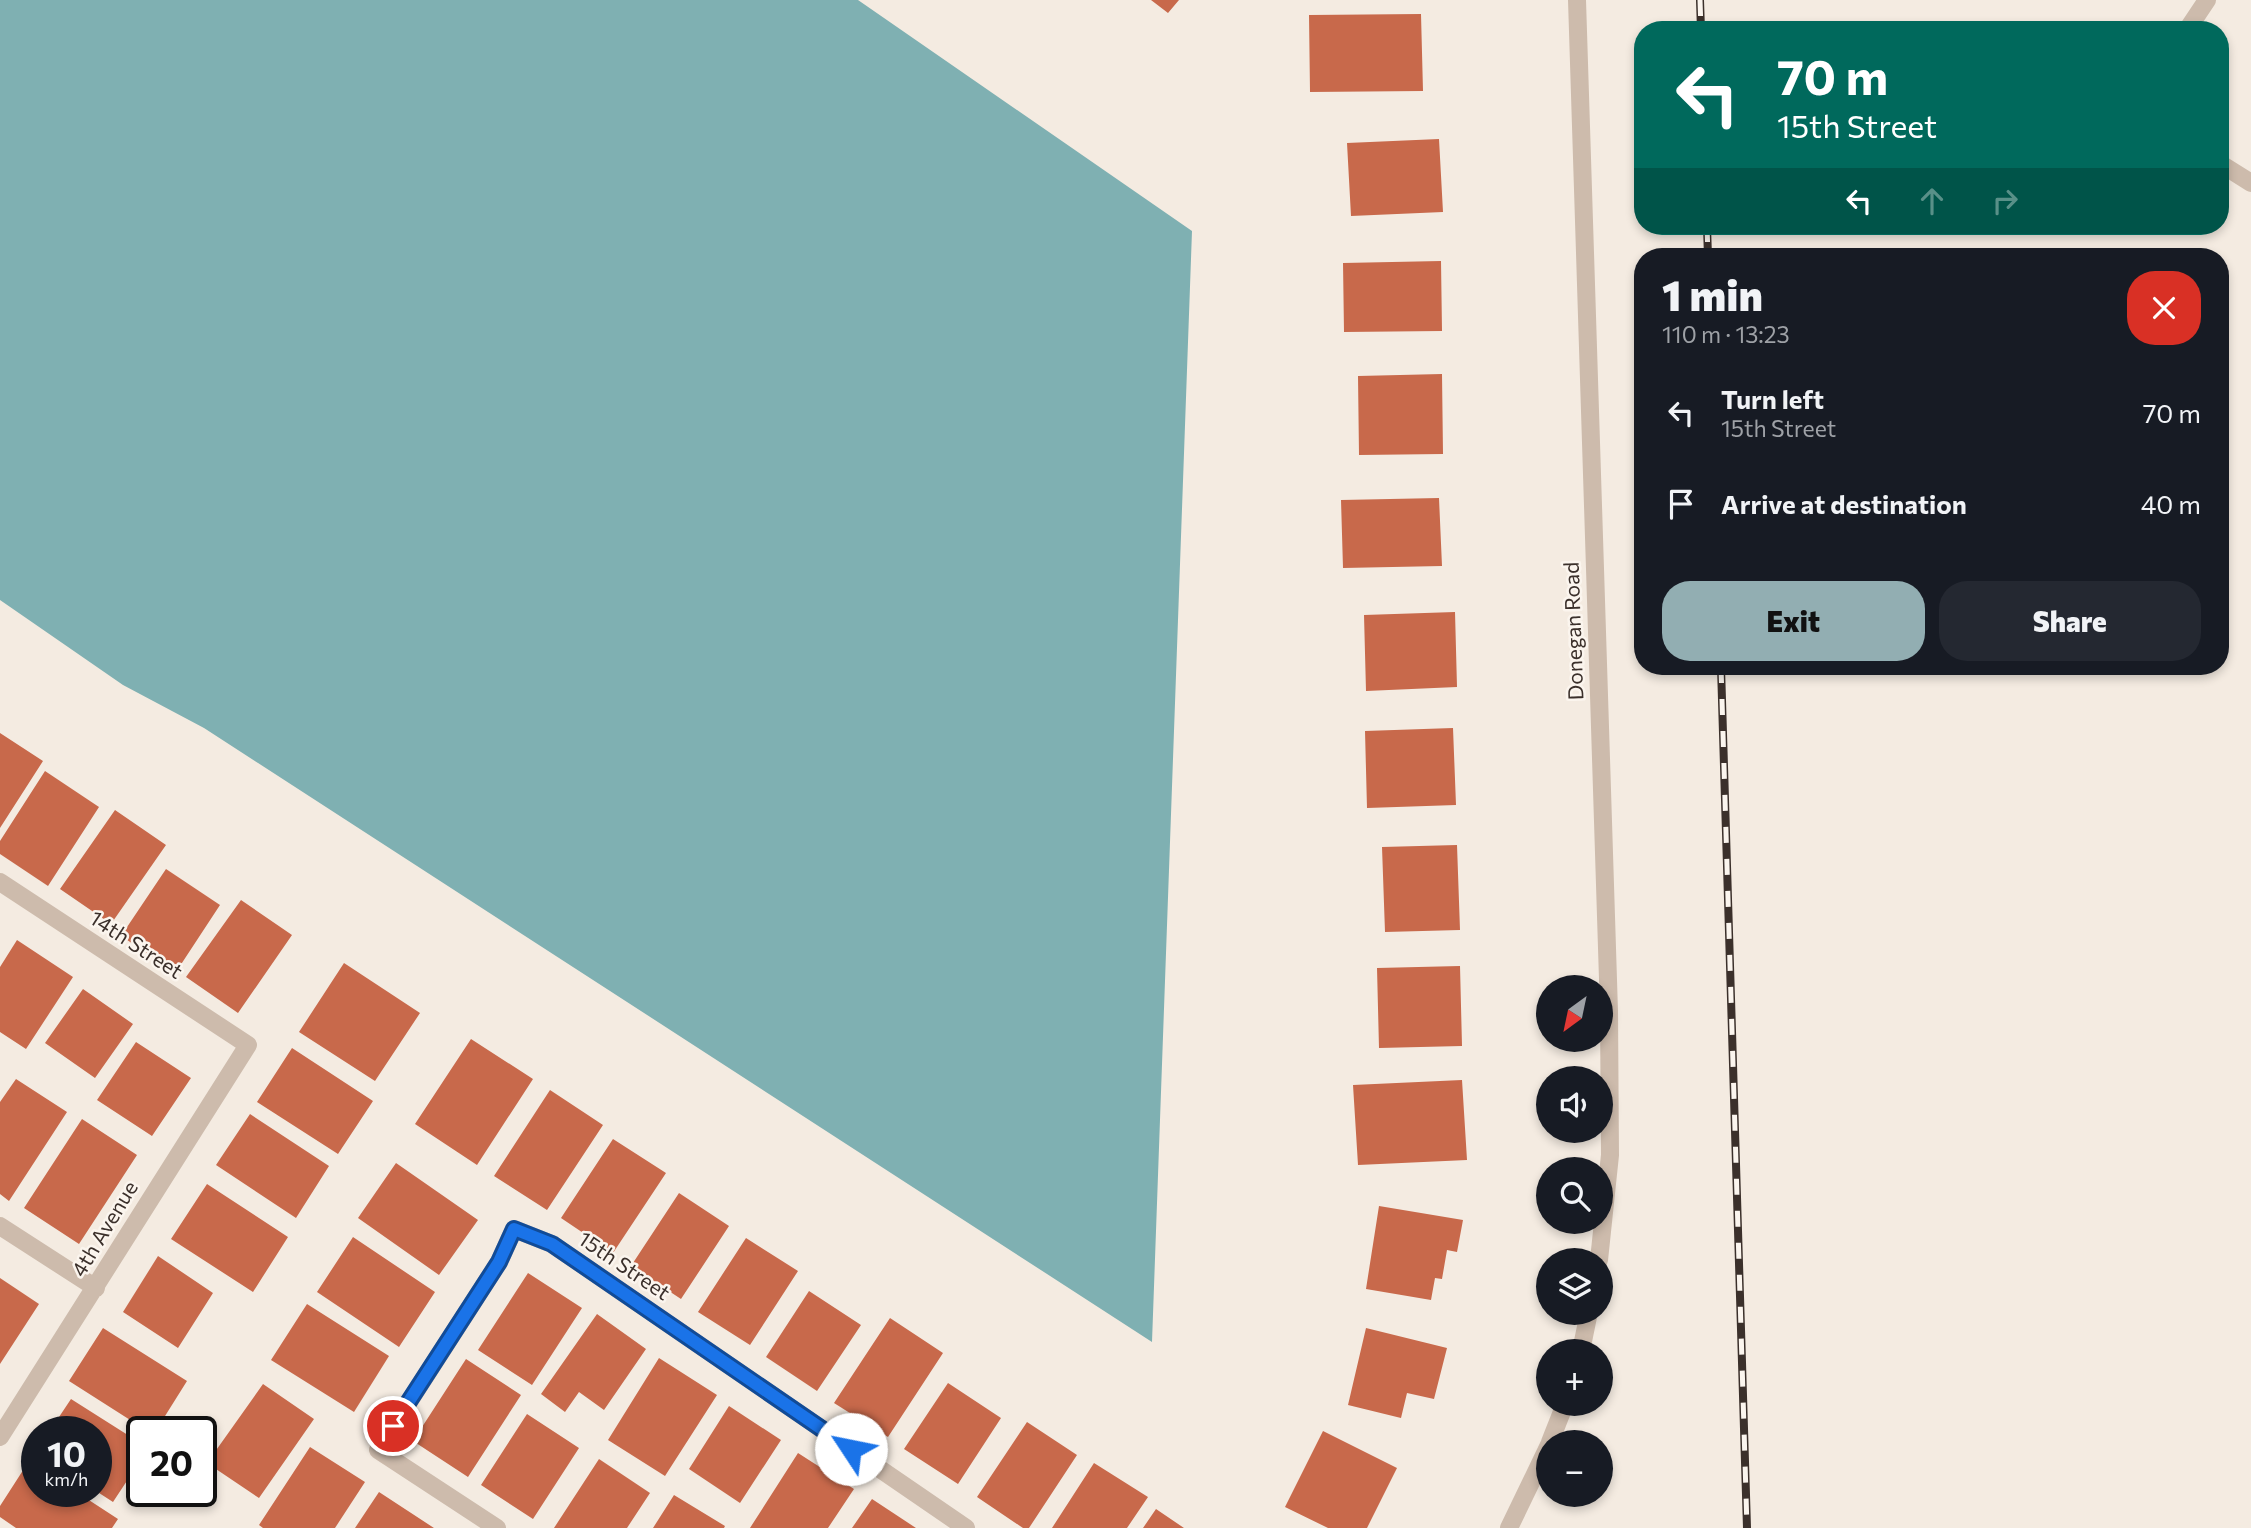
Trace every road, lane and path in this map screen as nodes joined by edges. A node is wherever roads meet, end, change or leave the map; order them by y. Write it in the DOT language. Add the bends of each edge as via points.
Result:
graph roads {
  1 [pos="1577,0"];
  2 [pos="2207,0"];
  3 [pos="2193,21"];
  4 [pos="2229,169"];
  5 [pos="2251,183"];
  6 [pos="0,882"];
  7 [pos="248,1045"];
  8 [pos="0,1226"];
  9 [pos="1600,1248"];
  10 [pos="96,1288"];
  11 [pos="0,1437"];
  12 [pos="1536,1471"];
  13 [pos="497,1528"];
  14 [pos="966,1528"];
  15 [pos="1509,1528"];
  1 -- 9 [label="street, Donegan Road" via="1609,1011 1610,1155"];
  2 -- 3 [label="street"];
  4 -- 5 [label="street"];
  6 -- 7 [label="street, 14th Street"];
  7 -- 10 [label="street, 4th Avenue"];
  8 -- 10 [label="street"];
  10 -- 11 [label="street, 4th Avenue"];
  12 -- 15 [label="street"];
  13 -- 14 [label="street, 15th Street" via="378,1450 499,1262 514,1229 552,1244"];
}
